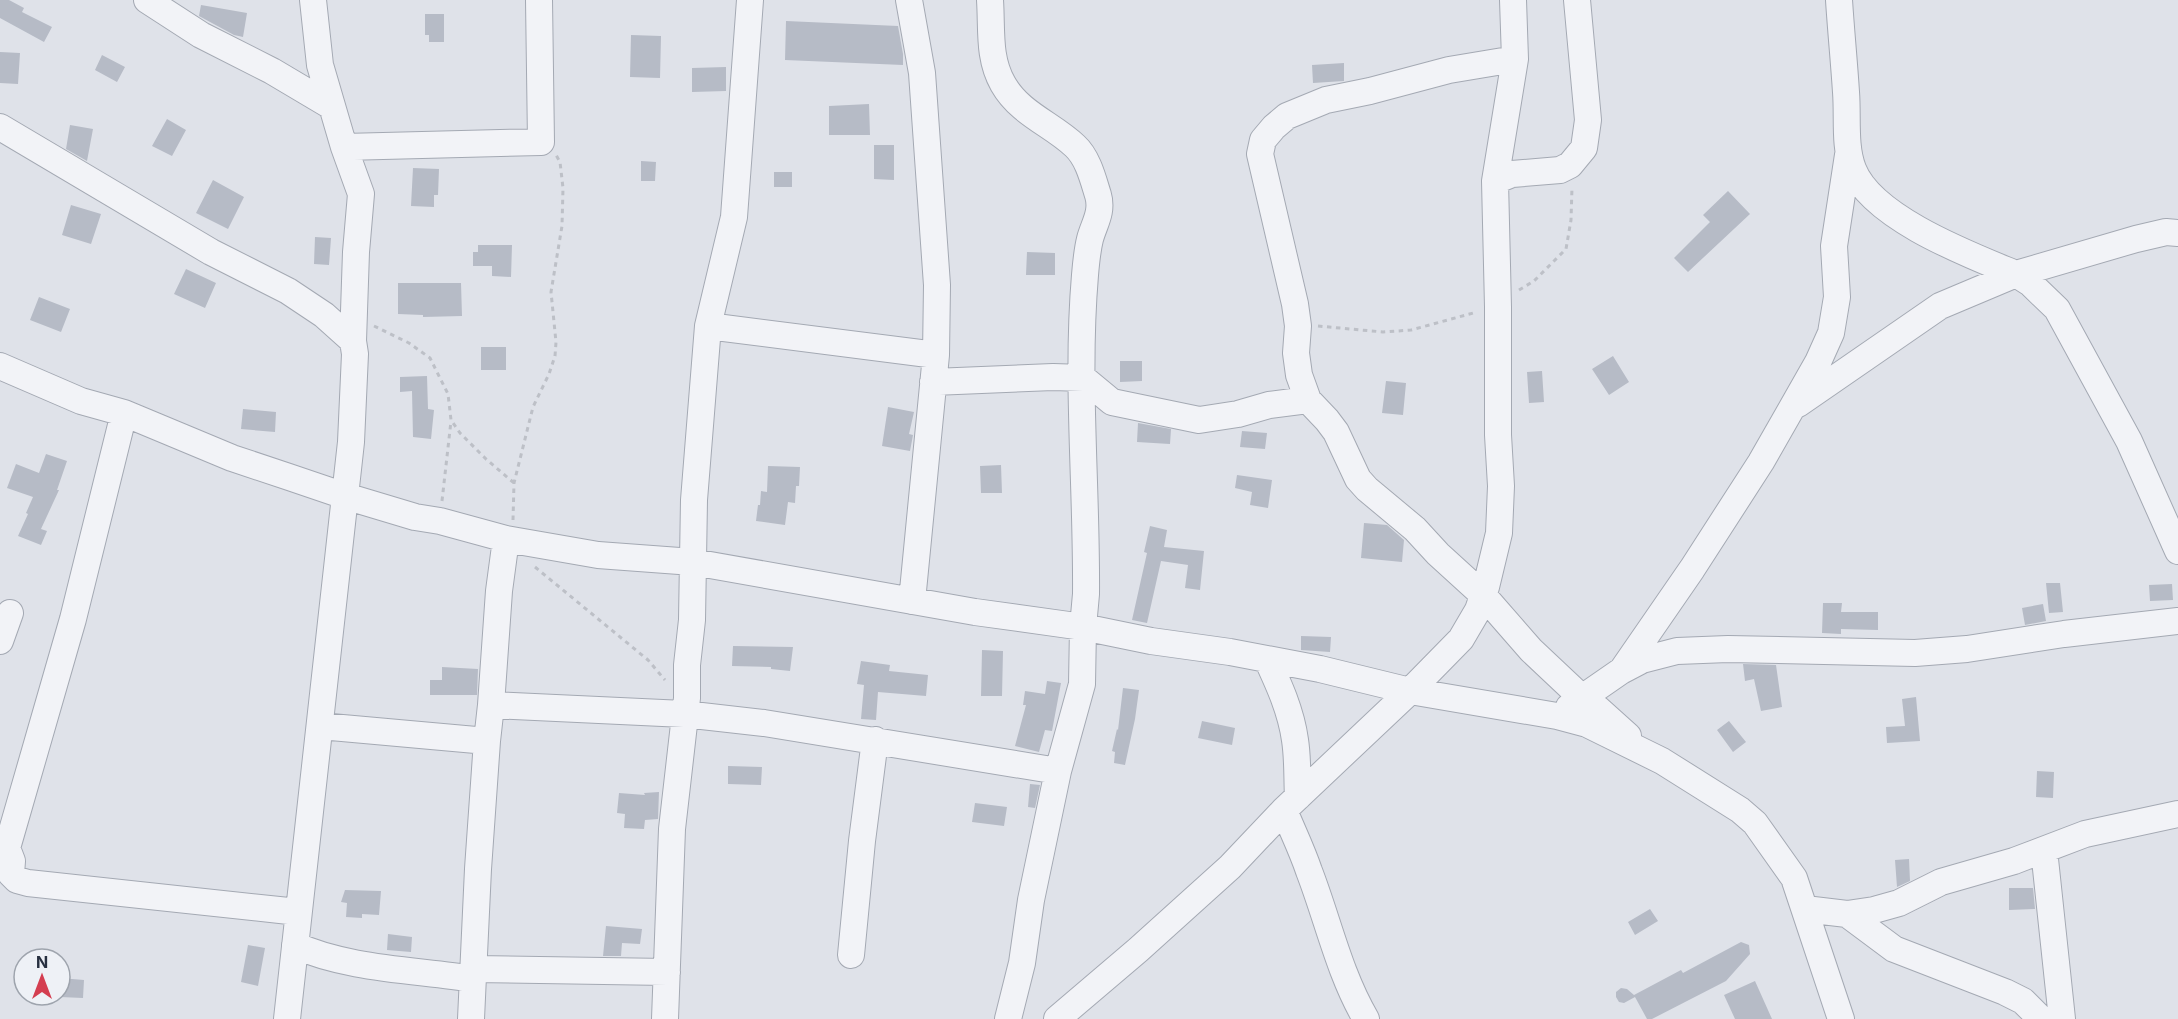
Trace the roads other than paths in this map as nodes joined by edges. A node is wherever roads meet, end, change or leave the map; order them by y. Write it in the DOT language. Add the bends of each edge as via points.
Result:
graph roads {
  1 [pos="147,0"];
  2 [pos="313,0"];
  3 [pos="539,0"];
  4 [pos="750,0"];
  5 [pos="909,0"];
  6 [pos="990,0"];
  7 [pos="1513,0"];
  8 [pos="1577,0"];
  9 [pos="1839,0"];
  10 [pos="1515,59"];
  11 [pos="331,106"];
  12 [pos="0,126"];
  13 [pos="344,147"];
  14 [pos="1849,153"];
  15 [pos="1495,181"];
  16 [pos="2178,233"];
  17 [pos="2016,274"];
  18 [pos="708,326"];
  19 [pos="354,328"];
  20 [pos="936,355"];
  21 [pos="0,366"];
  22 [pos="1083,378"];
  23 [pos="933,382"];
  24 [pos="1308,400"];
  25 [pos="1792,408"];
  26 [pos="124,413"];
  27 [pos="345,496"];
  28 [pos="506,539"];
  29 [pos="2178,551"];
  30 [pos="693,562"];
  31 [pos="1483,595"];
  32 [pos="912,601"];
  33 [pos="10,613"];
  34 [pos="2178,621"];
  35 [pos="1083,627"];
  36 [pos="0,641"];
  37 [pos="1267,659"];
  38 [pos="1621,671"];
  39 [pos="1410,691"];
  40 [pos="1582,698"];
  41 [pos="491,705"];
  42 [pos="686,706"];
  43 [pos="1557,716"];
  44 [pos="320,726"];
  45 [pos="875,740"];
  46 [pos="487,741"];
  47 [pos="1637,748"];
  48 [pos="1058,771"];
  49 [pos="1291,804"];
  50 [pos="2178,814"];
  51 [pos="3,848"];
  52 [pos="2044,850"];
  53 [pos="5,873"];
  54 [pos="1805,909"];
  55 [pos="298,912"];
  56 [pos="1847,914"];
  57 [pos="295,945"];
  58 [pos="851,955"];
  59 [pos="667,972"];
  60 [pos="474,974"];
  61 [pos="287,1019"];
  62 [pos="471,1019"];
  63 [pos="665,1019"];
  64 [pos="1008,1019"];
  65 [pos="1057,1019"];
  66 [pos="1366,1019"];
  67 [pos="1841,1019"];
  68 [pos="2041,1019"];
  69 [pos="2062,1019"];
  1 -- 11 [label="street" via="201,35"];
  2 -- 11 [label="street" via="320,65"];
  3 -- 13 [label="street" via="541,142"];
  4 -- 18 [label="street" via="735,217"];
  5 -- 20 [label="street" via="923,85 937,285"];
  6 -- 22 [label="street" via="993,54 1003,84 1030,116 1076,147 1099,199 1085,275"];
  7 -- 10 [label="street"];
  8 -- 15 [label="street" via="1588,120 1584,148 1570,165 1560,170 1512,174"];
  9 -- 14 [label="street"];
  10 -- 15 [label="street"];
  10 -- 24 [label="street" via="1449,70 1326,100 1287,116 1263,140 1260,154 1295,304 1296,353"];
  11 -- 13 [label="street"];
  12 -- 19 [label="street" via="211,252"];
  13 -- 19 [label="street" via="361,194"];
  14 -- 17 [label="street" via="1853,171 1868,193 1890,212 1914,228"];
  14 -- 25 [label="street" via="1834,246 1837,297 1832,333"];
  15 -- 31 [label="street" via="1501,486 1499,533"];
  16 -- 17 [label="street" via="2136,239"];
  17 -- 25 [label="street" via="1940,306"];
  17 -- 29 [label="street" via="2057,309 2129,441"];
  18 -- 20 [label="street"];
  18 -- 30 [label="street"];
  19 -- 27 [label="street" via="351,441"];
  20 -- 23 [label="street"];
  21 -- 26 [label="street" via="81,401"];
  22 -- 23 [label="street"];
  22 -- 24 [label="street" via="1112,402 1199,420"];
  22 -- 35 [label="street"];
  23 -- 32 [label="street"];
  24 -- 31 [label="street" via="1336,432 1358,479"];
  25 -- 38 [label="street" via="1698,560"];
  26 -- 27 [label="street" via="232,458"];
  26 -- 51 [label="street" via="73,619"];
  27 -- 28 [label="street"];
  27 -- 44 [label="street"];
  28 -- 30 [label="street" via="598,555"];
  28 -- 41 [label="street"];
  30 -- 32 [label="street"];
  30 -- 42 [label="street"];
  31 -- 39 [label="street" via="1461,639"];
  31 -- 40 [label="street" via="1531,650"];
  32 -- 35 [label="street"];
  33 -- 36 [label="street"];
  34 -- 38 [label="street" via="1915,653 1692,649 1642,660"];
  35 -- 37 [label="street"];
  35 -- 48 [label="street" via="1082,684"];
  37 -- 39 [label="street"];
  37 -- 49 [label="street" via="1281,687 1295,741"];
  38 -- 40 [label="street"];
  39 -- 43 [label="street"];
  39 -- 49 [label="street"];
  40 -- 43 [label="street"];
  40 -- 47 [label="street" via="1625,732"];
  41 -- 42 [label="street"];
  41 -- 46 [label="street"];
  42 -- 45 [label="street"];
  42 -- 59 [label="street" via="672,829"];
  43 -- 47 [label="street" via="1587,724"];
  44 -- 46 [label="street"];
  44 -- 55 [label="street"];
  45 -- 48 [label="street"];
  45 -- 58 [label="street"];
  46 -- 60 [label="street"];
  47 -- 54 [label="street" via="1703,786 1755,823 1794,878"];
  48 -- 64 [label="street"];
  49 -- 65 [label="street" via="1230,867"];
  49 -- 66 [label="street" via="1341,967"];
  50 -- 52 [label="street" via="2085,834"];
  51 -- 53 [label="street" via="12,861"];
  52 -- 56 [label="street" via="1941,882 1899,903"];
  52 -- 69 [label="street"];
  53 -- 55 [label="street" via="28,883"];
  54 -- 56 [label="street"];
  54 -- 67 [label="street"];
  55 -- 57 [label="street"];
  56 -- 68 [label="street" via="1894,949 2006,992 2023,1001"];
  57 -- 60 [label="street" via="313,954 344,960"];
  57 -- 61 [label="street"];
  59 -- 60 [label="street"];
  59 -- 63 [label="street"];
  60 -- 62 [label="street"];
}
